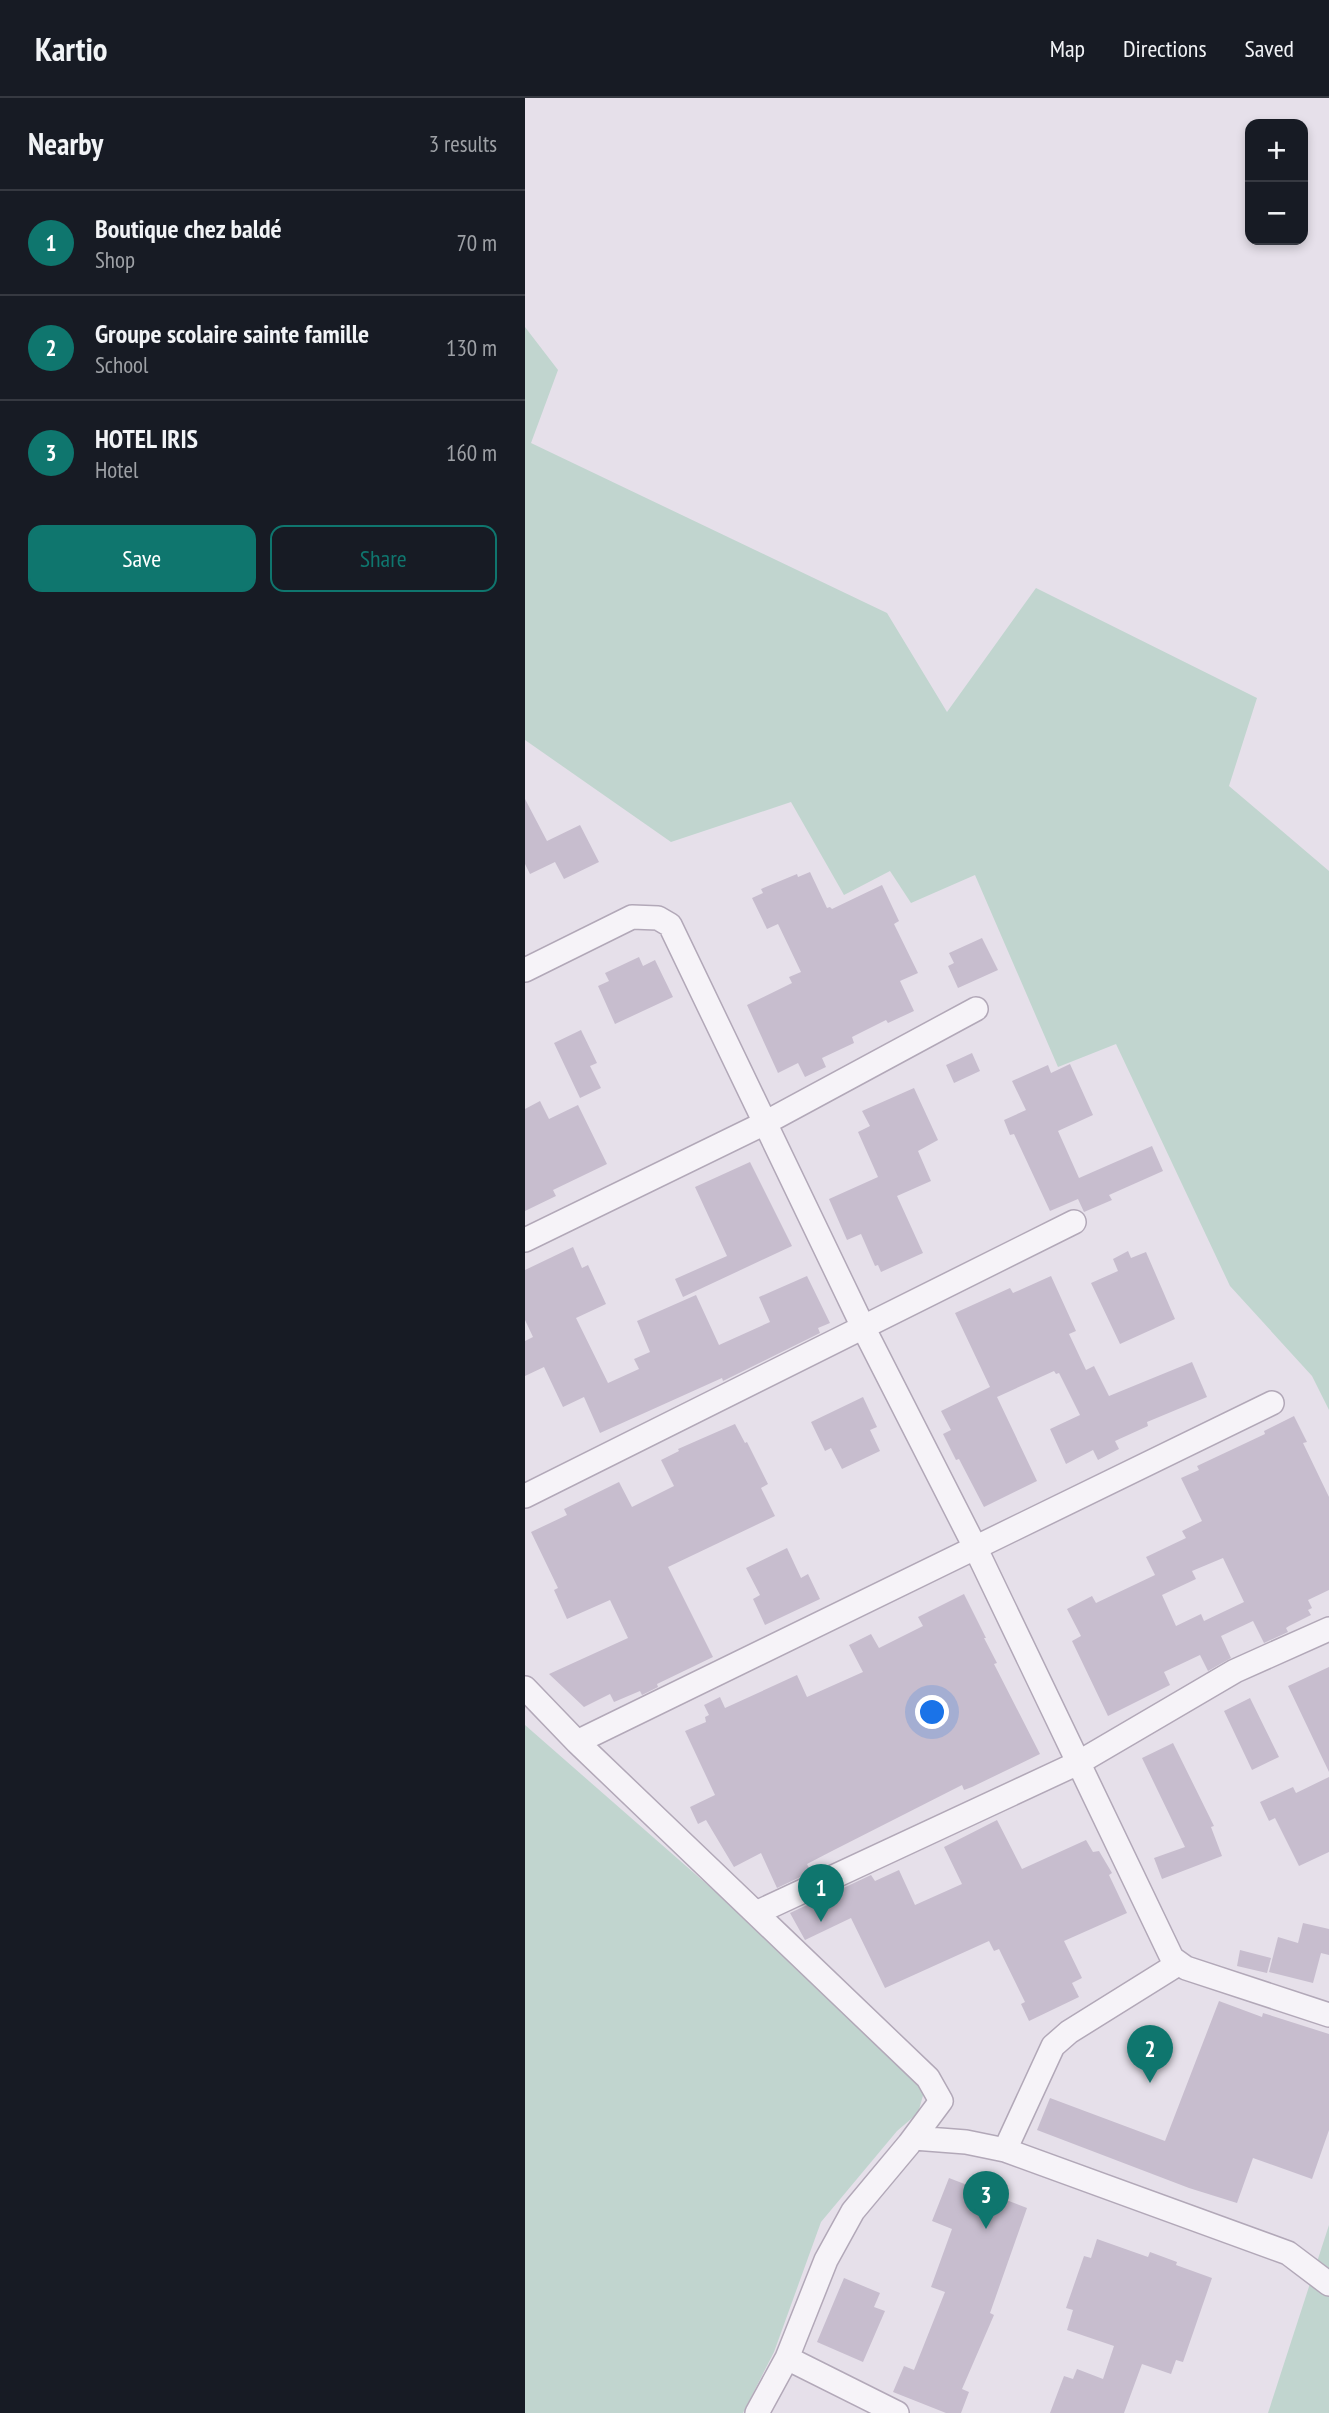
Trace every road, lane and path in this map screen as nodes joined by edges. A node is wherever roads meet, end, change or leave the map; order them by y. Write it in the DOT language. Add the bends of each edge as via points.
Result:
graph roads {
  1 [pos="525,970"];
  2 [pos="976,1009"];
  3 [pos="765,1123"];
  4 [pos="1074,1222"];
  5 [pos="525,1240"];
  6 [pos="863,1327"];
  7 [pos="1272,1403"];
  8 [pos="525,1496"];
  9 [pos="975,1547"];
  10 [pos="1329,1629"];
  11 [pos="525,1688"];
  12 [pos="577,1742"];
  13 [pos="1078,1763"];
  14 [pos="756,1913"];
  15 [pos="1178,1964"];
  16 [pos="1329,2015"];
  17 [pos="914,2138"];
  18 [pos="1005,2150"];
  19 [pos="1329,2284"];
  20 [pos="787,2358"];
  21 [pos="757,2413"];
  22 [pos="897,2413"];
  1 -- 3 [label="street" via="632,917 658,918 670,925"];
  2 -- 3 [label="street"];
  3 -- 5 [label="street"];
  3 -- 6 [label="street"];
  4 -- 6 [label="street"];
  6 -- 8 [label="street"];
  6 -- 9 [label="street"];
  7 -- 9 [label="street"];
  9 -- 12 [label="street"];
  9 -- 13 [label="street"];
  10 -- 13 [label="street" via="1235,1671"];
  11 -- 12 [label="street"];
  12 -- 14 [label="street"];
  13 -- 14 [label="street"];
  13 -- 15 [label="street"];
  14 -- 17 [label="street" via="928,2077 941,2101"];
  15 -- 16 [label="street"];
  15 -- 18 [label="street" via="1052,2046"];
  17 -- 18 [label="street"];
  17 -- 20 [label="street" via="853,2211 826,2260"];
  18 -- 19 [label="street" via="1288,2253"];
  20 -- 21 [label="street"];
  20 -- 22 [label="street"];
}
